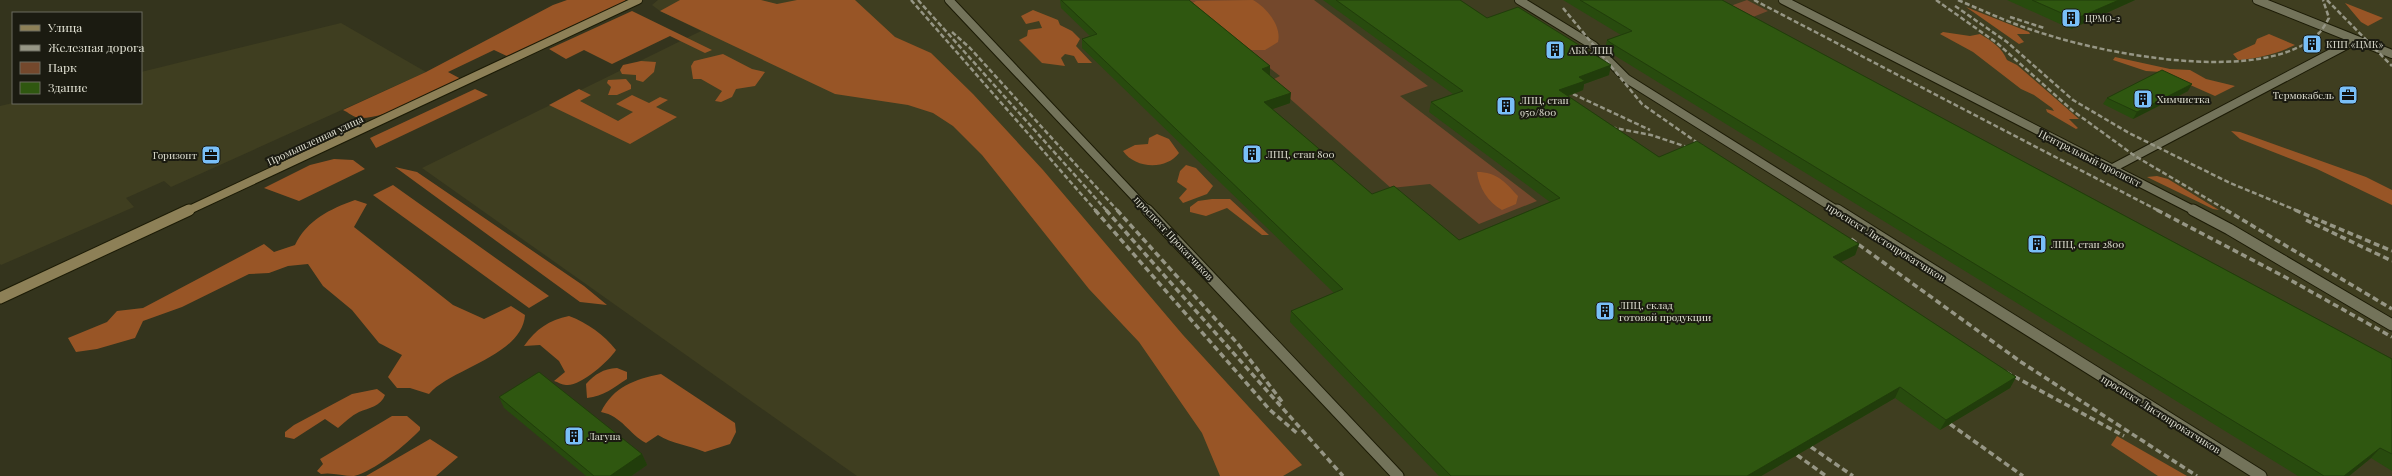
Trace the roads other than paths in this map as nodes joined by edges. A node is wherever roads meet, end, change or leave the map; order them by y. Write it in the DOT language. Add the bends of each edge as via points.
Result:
graph roads {
  1 [pos="638,0"];
  2 [pos="949,0"];
  3 [pos="1519,0"];
  4 [pos="1783,0"];
  5 [pos="2257,0"];
  6 [pos="2356,40"];
  7 [pos="2392,54"];
  8 [pos="2111,169"];
  9 [pos="0,298"];
  10 [pos="2392,325"];
  11 [pos="1398,476"];
  12 [pos="2261,476"];
  1 -- 9 [label="street, Промышленная улица" via="354,135"];
  2 -- 11 [label="street, проспект Прокатчиков"];
  3 -- 12 [label="street, проспект Листопрокатчиков" via="1594,46 1626,79"];
  4 -- 8 [label="street, Центральный проспект"];
  5 -- 6 [label="street"];
  6 -- 7 [label="street"];
  6 -- 8 [label="street"];
  8 -- 10 [label="street, Центральный проспект" via="2229,229"];
}
